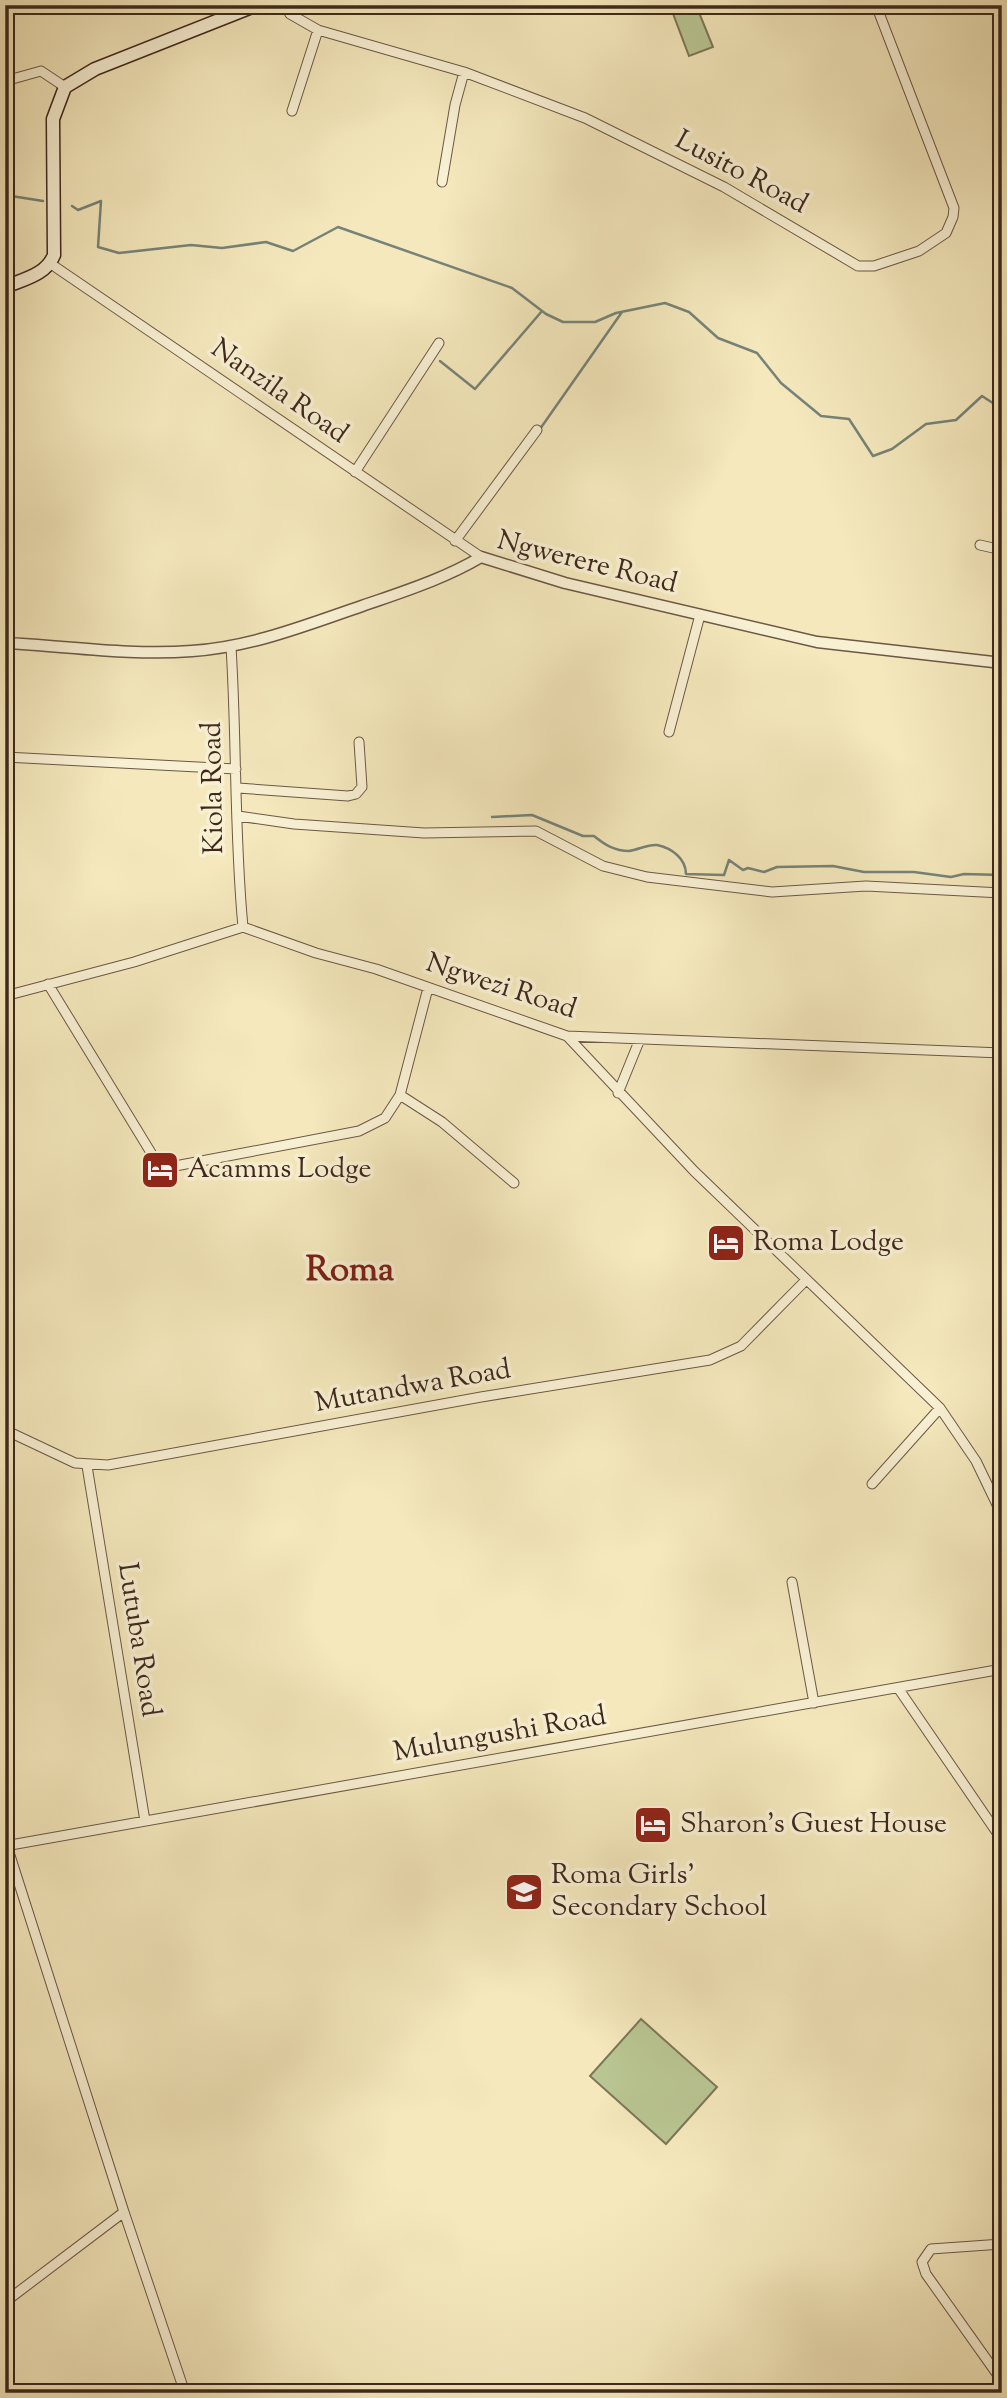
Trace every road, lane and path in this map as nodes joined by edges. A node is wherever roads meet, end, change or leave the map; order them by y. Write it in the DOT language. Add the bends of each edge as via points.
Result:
graph roads {
  1 [pos="257,5"];
  2 [pos="285,5"];
  3 [pos="876,5"];
  4 [pos="318,30"];
  5 [pos="464,72"];
  6 [pos="5,81"];
  7 [pos="65,87"];
  8 [pos="292,111"];
  9 [pos="442,182"];
  10 [pos="51,264"];
  11 [pos="5,287"];
  12 [pos="439,343"];
  13 [pos="537,430"];
  14 [pos="355,472"];
  15 [pos="455,541"];
  16 [pos="980,545"];
  17 [pos="1002,550"];
  18 [pos="481,557"];
  19 [pos="700,615"];
  20 [pos="5,643"];
  21 [pos="231,647"];
  22 [pos="1002,663"];
  23 [pos="669,732"];
  24 [pos="359,743"];
  25 [pos="5,757"];
  26 [pos="236,769"];
  27 [pos="238,788"];
  28 [pos="238,816"];
  29 [pos="1002,893"];
  30 [pos="243,927"];
  31 [pos="48,984"];
  32 [pos="428,988"];
  33 [pos="5,996"];
  34 [pos="567,1036"];
  35 [pos="640,1039"];
  36 [pos="1002,1053"];
  37 [pos="618,1093"];
  38 [pos="400,1096"];
  39 [pos="514,1183"];
  40 [pos="806,1280"];
  41 [pos="940,1408"];
  42 [pos="5,1430"];
  43 [pos="87,1466"];
  44 [pos="872,1484"];
  45 [pos="1002,1515"];
  46 [pos="792,1582"];
  47 [pos="1002,1669"];
  48 [pos="898,1688"];
  49 [pos="814,1703"];
  50 [pos="145,1821"];
  51 [pos="1002,1840"];
  52 [pos="6,1846"];
  53 [pos="124,2212"];
  54 [pos="1002,2244"];
  55 [pos="5,2302"];
  56 [pos="1002,2381"];
  57 [pos="185,2393"];
  1 -- 7 [label="main road" via="95,69"];
  2 -- 4 [label="street, Lusito Road" via="290,14"];
  3 -- 5 [label="street, Lusito Road" via="954,208 946,233 919,251 874,267 840,258 724,187 585,118"];
  4 -- 5 [label="street, Lusito Road"];
  4 -- 8 [label="street"];
  5 -- 9 [label="street"];
  6 -- 7 [label="street" via="41,71"];
  7 -- 10 [label="main road" via="53,119 55,245"];
  10 -- 11 [label="main road"];
  10 -- 14 [label="street, Nanzila Road"];
  12 -- 14 [label="street"];
  13 -- 15 [label="street"];
  14 -- 15 [label="street, Nanzila Road"];
  15 -- 18 [label="street, Nanzila Road"];
  16 -- 17 [label="street"];
  18 -- 19 [label="street, Ngwerere Road" via="565,583"];
  18 -- 21 [label="street, Ngwerere Road" via="459,570 378,600"];
  19 -- 22 [label="street, Ngwerere Road" via="817,642"];
  19 -- 23 [label="street"];
  20 -- 21 [label="street, Ngwerere Road" via="189,652"];
  21 -- 26 [label="street, Kiola Road"];
  24 -- 27 [label="street" via="362,787 356,794"];
  25 -- 26 [label="street"];
  26 -- 27 [label="street, Kiola Road"];
  27 -- 28 [label="street, Kiola Road"];
  28 -- 29 [label="street" via="424,833 536,831 603,866 647,877 772,892 866,886"];
  28 -- 30 [label="street, Kiola Road"];
  30 -- 31 [label="street"];
  30 -- 32 [label="street, Ngwezi Road"];
  31 -- 33 [label="street"];
  31 -- 38 [label="street" via="153,1156 170,1167 371,1128 385,1118"];
  32 -- 34 [label="street, Ngwezi Road"];
  32 -- 38 [label="street"];
  34 -- 35 [label="street, Ngwezi Road"];
  34 -- 37 [label="street"];
  35 -- 36 [label="street, Ngwezi Road"];
  35 -- 37 [label="street"];
  37 -- 40 [label="street"];
  38 -- 39 [label="street" via="442,1122"];
  40 -- 41 [label="street"];
  40 -- 43 [label="street, Mutandwa Road" via="741,1346 710,1360"];
  41 -- 44 [label="street"];
  41 -- 45 [label="street" via="976,1461"];
  42 -- 43 [label="street, Mutandwa Road"];
  43 -- 50 [label="street, Lutuba Road"];
  46 -- 49 [label="street"];
  47 -- 48 [label="street, Mulungushi Road"];
  48 -- 49 [label="street, Mulungushi Road"];
  48 -- 51 [label="street"];
  49 -- 50 [label="street, Mulungushi Road"];
  50 -- 52 [label="street, Mulungushi Road"];
  52 -- 53 [label="street"];
  53 -- 55 [label="street"];
  53 -- 57 [label="street"];
  54 -- 56 [label="street" via="930,2249 922,2262"];
}
